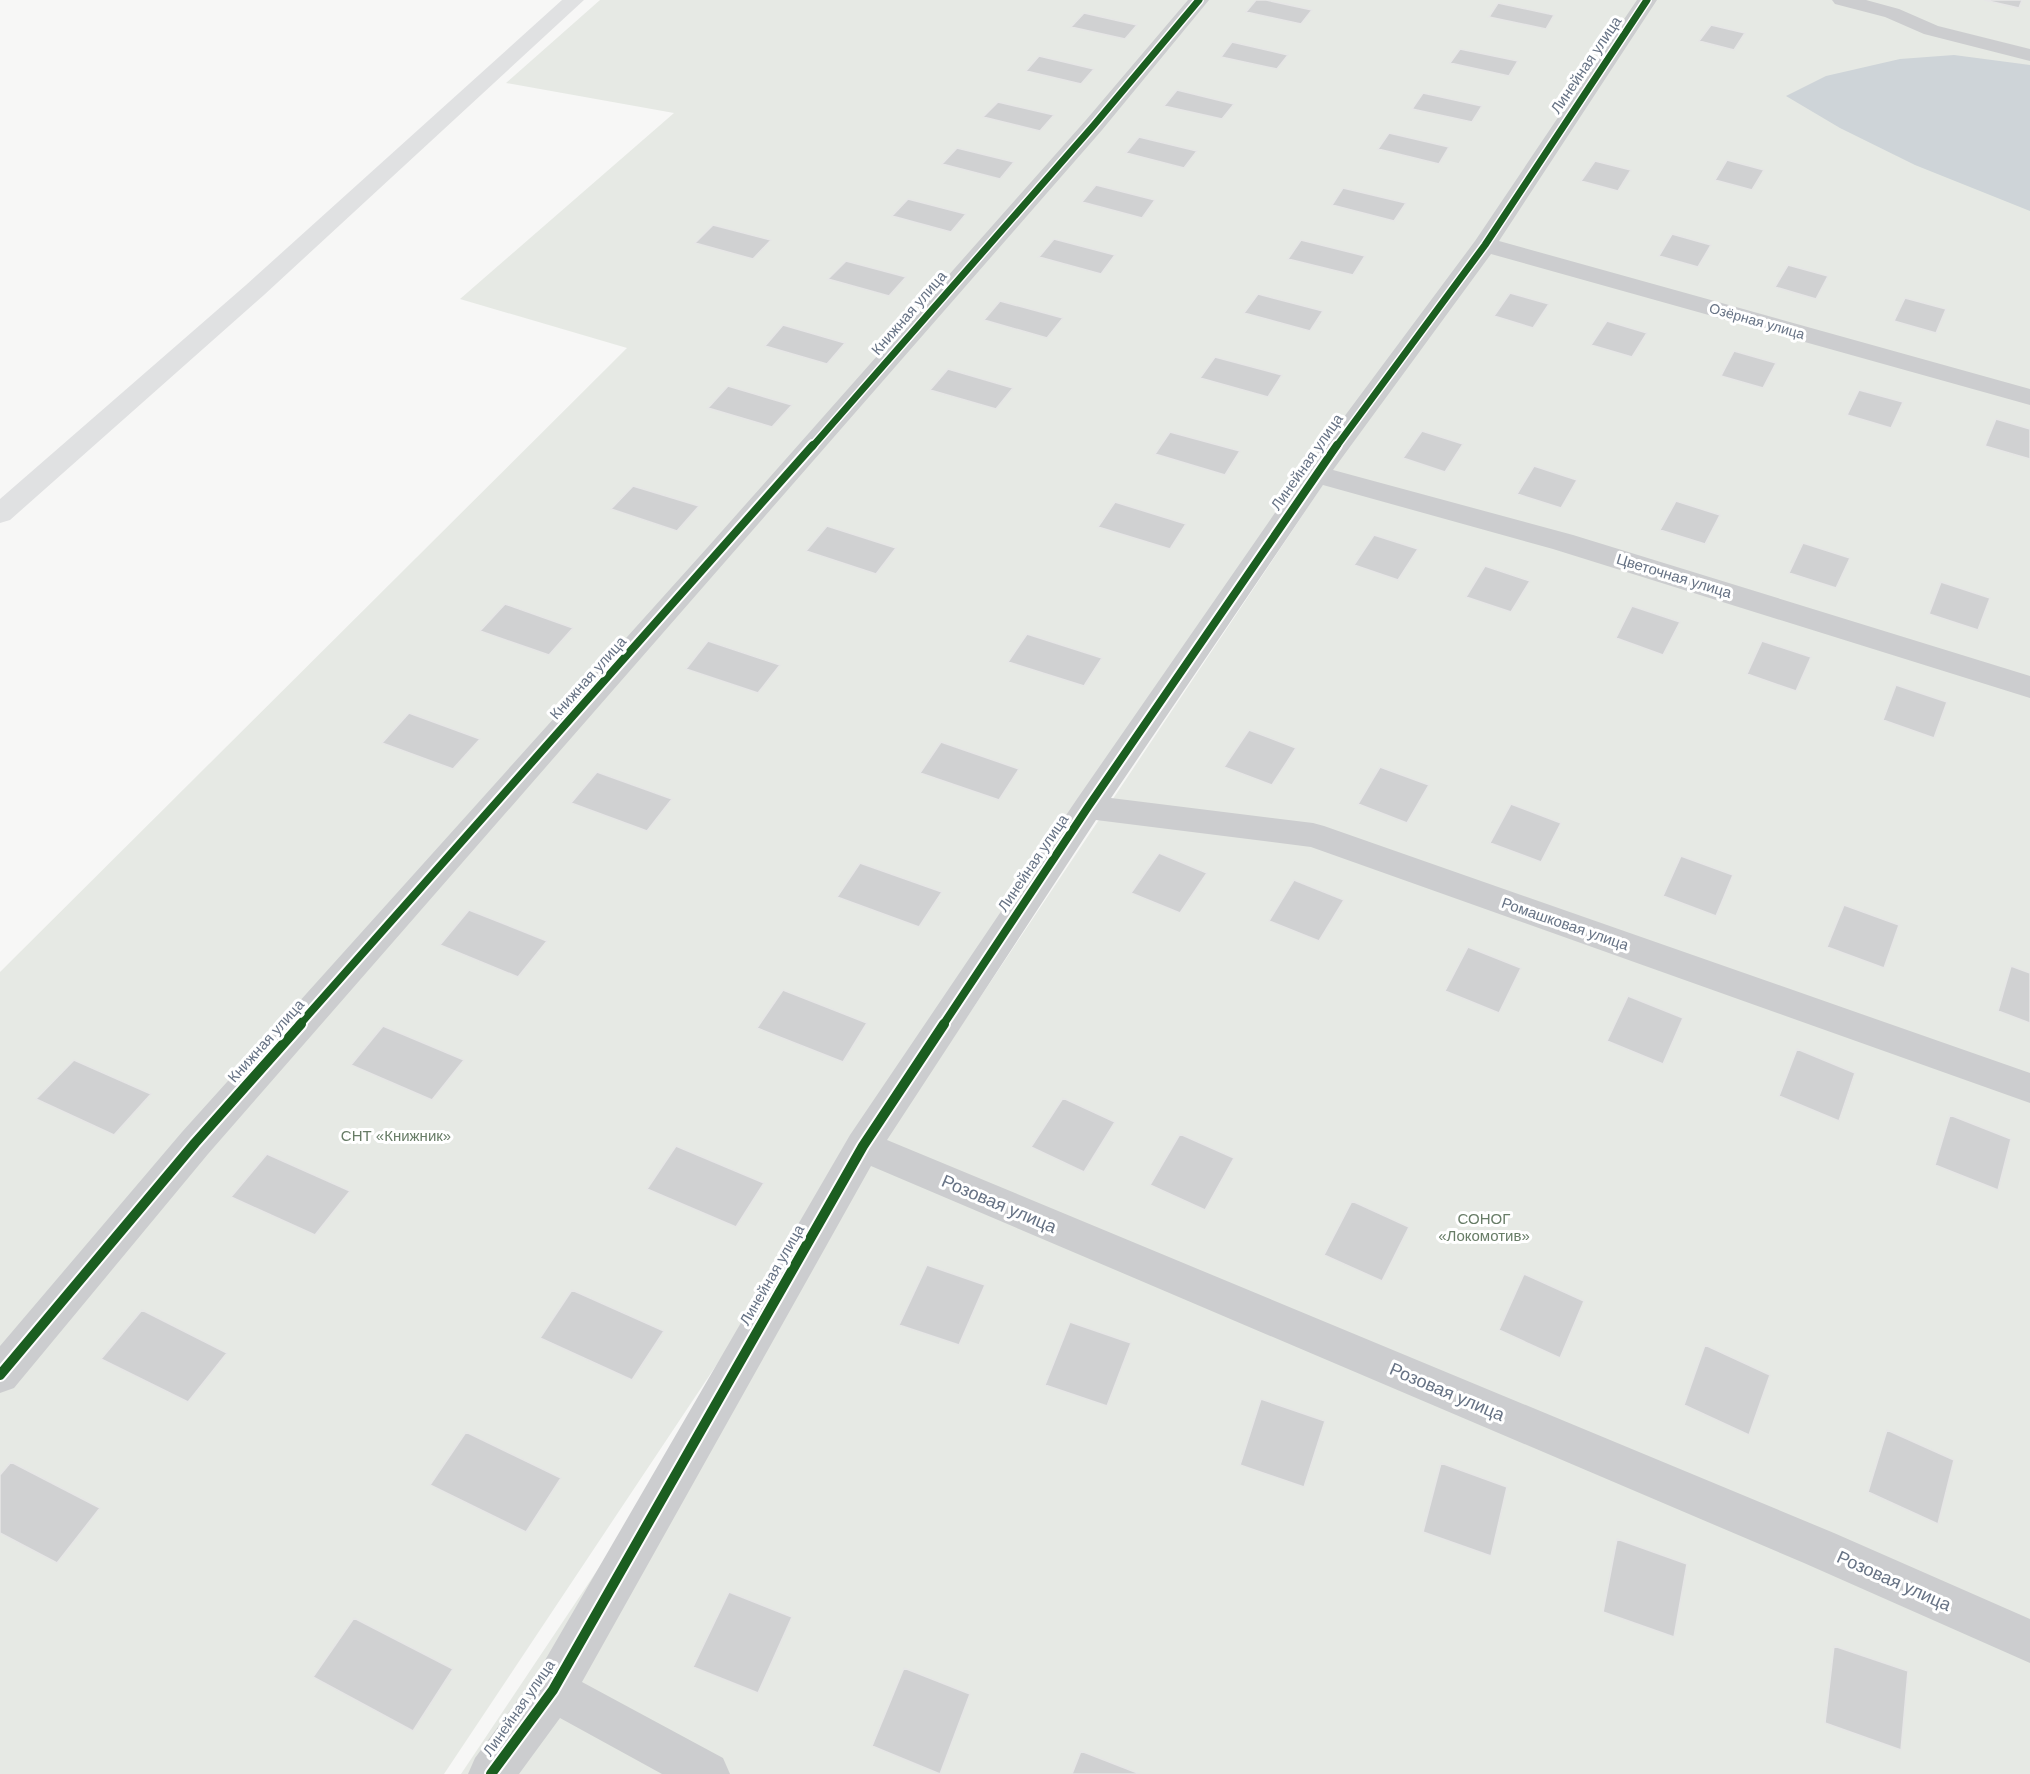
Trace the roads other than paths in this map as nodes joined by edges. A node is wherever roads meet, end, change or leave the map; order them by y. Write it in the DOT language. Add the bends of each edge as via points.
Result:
graph roads {
  1 [pos="574,0"];
  2 [pos="1199,0"];
  3 [pos="1647,0"];
  4 [pos="1842,0"];
  5 [pos="1895,7"];
  6 [pos="2030,55"];
  7 [pos="1485,245"];
  8 [pos="2030,397"];
  9 [pos="1316,474"];
  10 [pos="0,514"];
  11 [pos="2030,687"];
  12 [pos="1088,807"];
  13 [pos="2030,1088"];
  14 [pos="862,1146"];
  15 [pos="0,1375"];
  16 [pos="2030,1641"];
  17 [pos="553,1690"];
  18 [pos="491,1774"];
  19 [pos="707,1774"];
  1 -- 10 [label="highway" via="255,290"];
  2 -- 15 [label="street, Книжная улица" via="749,519 195,1143"];
  3 -- 7 [label="street, Линейная улица"];
  4 -- 5 [label="street"];
  5 -- 6 [label="street" via="1930,30"];
  7 -- 8 [label="street, Озёрная улица"];
  7 -- 9 [label="street, Линейная улица"];
  9 -- 11 [label="street, Цветочная улица" via="1563,542"];
  9 -- 12 [label="street, Линейная улица"];
  12 -- 13 [label="street, Ромашковая улица" via="1313,835"];
  12 -- 14 [label="street, Линейная улица"];
  14 -- 16 [label="street, Розовая улица"];
  14 -- 17 [label="street, Линейная улица"];
  17 -- 18 [label="street, Линейная улица"];
  17 -- 19 [label="street"];
}
